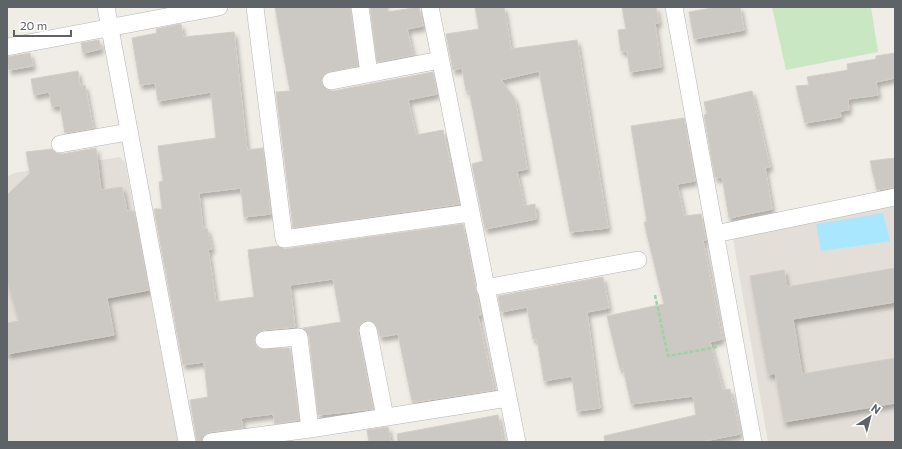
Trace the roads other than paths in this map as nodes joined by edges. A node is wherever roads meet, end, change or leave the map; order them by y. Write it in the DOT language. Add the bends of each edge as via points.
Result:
graph roads {
  1 [pos="106,7"];
  2 [pos="219,7"];
  3 [pos="255,7"];
  4 [pos="360,7"];
  5 [pos="430,7"];
  6 [pos="674,7"];
  7 [pos="109,29"];
  8 [pos="7,47"];
  9 [pos="440,60"];
  10 [pos="369,74"];
  11 [pos="331,81"];
  12 [pos="128,132"];
  13 [pos="60,144"];
  14 [pos="895,197"];
  15 [pos="470,213"];
  16 [pos="715,234"];
  17 [pos="638,260"];
  18 [pos="485,288"];
  19 [pos="368,330"];
  20 [pos="264,340"];
  21 [pos="508,398"];
  22 [pos="385,417"];
  23 [pos="310,429"];
  24 [pos="187,442"];
  25 [pos="210,442"];
  26 [pos="517,442"];
  27 [pos="753,442"];
  1 -- 7 [label="street"];
  2 -- 7 [label="street"];
  3 -- 15 [label="street" via="284,239"];
  4 -- 10 [label="street"];
  5 -- 9 [label="street"];
  6 -- 16 [label="street"];
  7 -- 8 [label="street"];
  7 -- 12 [label="street"];
  9 -- 10 [label="street"];
  9 -- 15 [label="street"];
  10 -- 11 [label="street"];
  12 -- 13 [label="street"];
  12 -- 24 [label="street"];
  14 -- 16 [label="street"];
  15 -- 18 [label="street"];
  16 -- 27 [label="street"];
  17 -- 18 [label="street"];
  18 -- 21 [label="street"];
  19 -- 22 [label="street"];
  20 -- 23 [label="street" via="299,338"];
  21 -- 22 [label="street"];
  21 -- 26 [label="street"];
  22 -- 23 [label="street"];
  23 -- 25 [label="street"];
}
